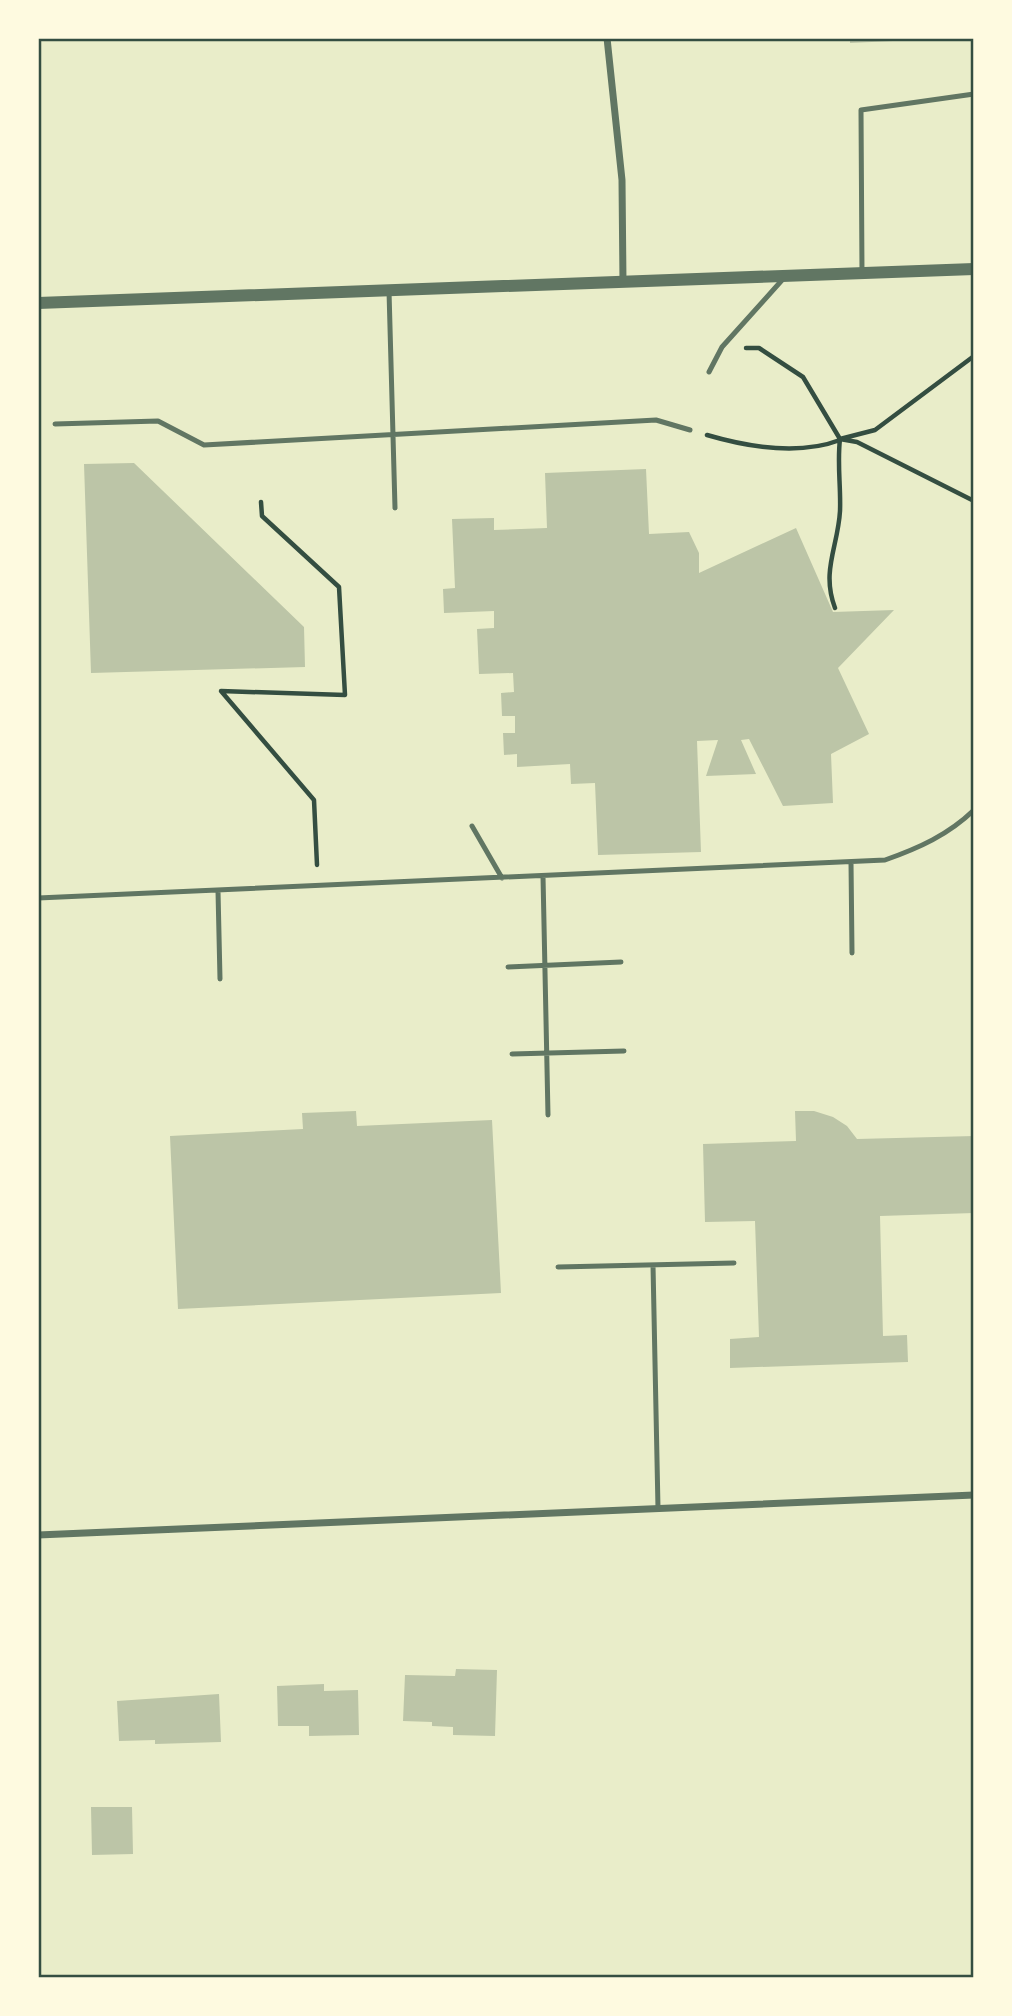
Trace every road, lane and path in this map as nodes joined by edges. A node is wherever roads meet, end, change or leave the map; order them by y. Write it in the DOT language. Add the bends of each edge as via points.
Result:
graph roads {
  1 [pos="607,38"];
  2 [pos="974,94"];
  3 [pos="974,269"];
  4 [pos="862,274"];
  5 [pos="785,276"];
  6 [pos="623,282"];
  7 [pos="388,291"];
  8 [pos="38,303"];
  9 [pos="722,347"];
  10 [pos="974,356"];
  11 [pos="709,372"];
  12 [pos="55,424"];
  13 [pos="690,430"];
  14 [pos="394,434"];
  15 [pos="840,439"];
  16 [pos="974,501"];
  17 [pos="261,502"];
  18 [pos="395,508"];
  19 [pos="835,608"];
  20 [pos="974,810"];
  21 [pos="472,826"];
  22 [pos="851,862"];
  23 [pos="317,866"];
  24 [pos="543,876"];
  25 [pos="502,878"];
  26 [pos="218,891"];
  27 [pos="38,898"];
  28 [pos="852,953"];
  29 [pos="621,962"];
  30 [pos="545,965"];
  31 [pos="508,967"];
  32 [pos="220,979"];
  33 [pos="624,1051"];
  34 [pos="547,1053"];
  35 [pos="512,1054"];
  36 [pos="548,1115"];
  37 [pos="734,1263"];
  38 [pos="653,1265"];
  39 [pos="558,1267"];
  40 [pos="974,1495"];
  41 [pos="658,1508"];
  42 [pos="38,1535"];
  1 -- 6 [label="street" via="622,180"];
  2 -- 4 [label="lane" via="862,110"];
  3 -- 4 [label="street"];
  4 -- 5 [label="street"];
  5 -- 6 [label="street"];
  5 -- 9 [label="lane"];
  6 -- 7 [label="street"];
  7 -- 8 [label="street"];
  7 -- 14 [label="lane"];
  9 -- 11 [label="lane"];
  9 -- 15 [label="path" via="759,348 803,377"];
  10 -- 15 [label="path" via="875,430"];
  12 -- 14 [label="lane" via="158,421 204,445"];
  13 -- 14 [label="lane" via="656,420"];
  13 -- 15 [label="path" via="738,444 794,448"];
  14 -- 18 [label="lane"];
  15 -- 16 [label="path" via="856,442"];
  15 -- 19 [label="path" via="838,533 828,563 829,594"];
  17 -- 23 [label="path" via="262,516 339,587 345,695 221,691 314,800"];
  20 -- 22 [label="lane" via="926,845 886,860"];
  21 -- 25 [label="lane"];
  22 -- 24 [label="lane"];
  22 -- 28 [label="lane"];
  24 -- 25 [label="lane"];
  24 -- 30 [label="lane"];
  25 -- 26 [label="lane"];
  26 -- 27 [label="lane"];
  26 -- 32 [label="lane"];
  29 -- 30 [label="lane"];
  30 -- 31 [label="lane"];
  30 -- 34 [label="lane"];
  33 -- 34 [label="lane"];
  34 -- 35 [label="lane"];
  34 -- 36 [label="lane"];
  37 -- 38 [label="lane"];
  38 -- 39 [label="lane"];
  38 -- 41 [label="lane"];
  40 -- 41 [label="street"];
  41 -- 42 [label="street"];
}
